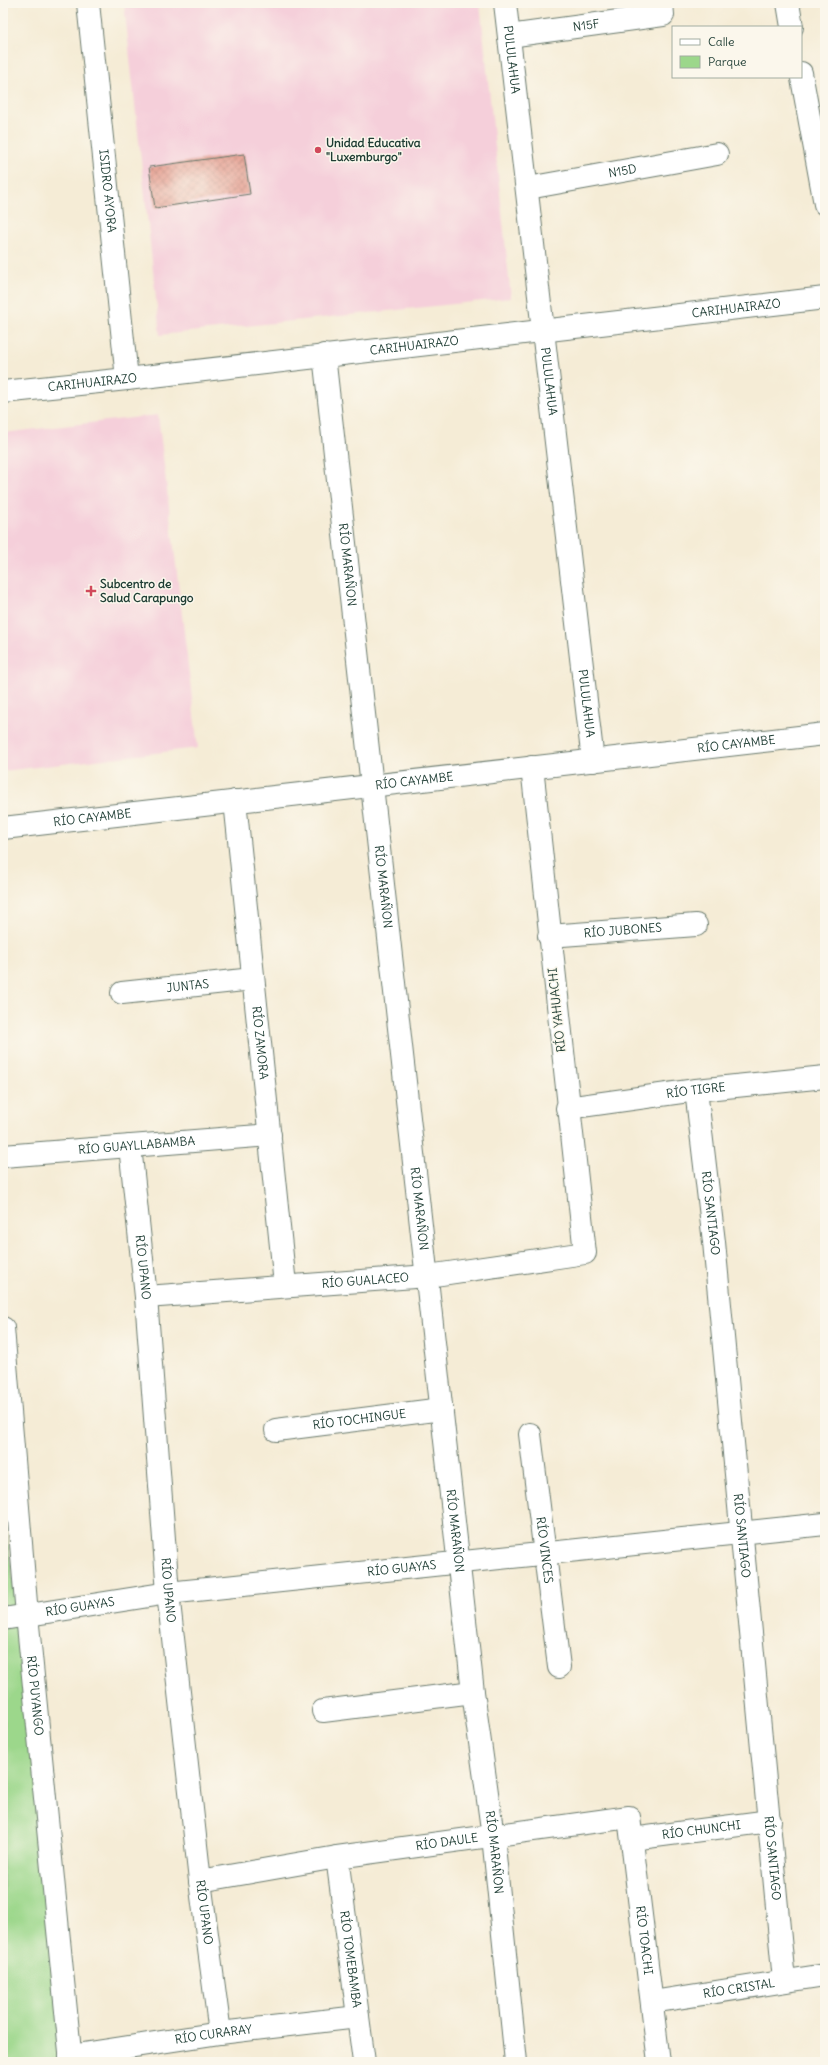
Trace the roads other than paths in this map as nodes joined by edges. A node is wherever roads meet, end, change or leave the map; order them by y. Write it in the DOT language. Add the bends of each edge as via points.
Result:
graph roads {
  1 [pos="88,3"];
  2 [pos="505,3"];
  3 [pos="788,3"];
  4 [pos="662,9"];
  5 [pos="792,26"];
  6 [pos="509,36"];
  7 [pos="802,78"];
  8 [pos="717,154"];
  9 [pos="528,188"];
  10 [pos="825,204"];
  11 [pos="825,298"];
  12 [pos="544,331"];
  13 [pos="324,355"];
  14 [pos="127,379"];
  15 [pos="3,392"];
  16 [pos="825,734"];
  17 [pos="593,761"];
  18 [pos="532,767"];
  19 [pos="372,784"];
  20 [pos="235,801"];
  21 [pos="3,828"];
  22 [pos="696,925"];
  23 [pos="549,936"];
  24 [pos="253,979"];
  25 [pos="122,993"];
  26 [pos="825,1077"];
  27 [pos="696,1090"];
  28 [pos="568,1108"];
  29 [pos="270,1136"];
  30 [pos="130,1146"];
  31 [pos="3,1156"];
  32 [pos="585,1253"];
  33 [pos="428,1276"];
  34 [pos="285,1285"];
  35 [pos="146,1297"];
  36 [pos="3,1328"];
  37 [pos="442,1409"];
  38 [pos="276,1430"];
  39 [pos="530,1434"];
  40 [pos="825,1524"];
  41 [pos="742,1532"];
  42 [pos="543,1553"];
  43 [pos="459,1561"];
  44 [pos="168,1593"];
  45 [pos="27,1615"];
  46 [pos="3,1619"];
  47 [pos="559,1667"];
  48 [pos="473,1692"];
  49 [pos="323,1711"];
  50 [pos="770,1821"];
  51 [pos="630,1828"];
  52 [pos="493,1836"];
  53 [pos="337,1857"];
  54 [pos="200,1881"];
  55 [pos="825,1975"];
  56 [pos="784,1981"];
  57 [pos="652,2002"];
  58 [pos="358,2018"];
  59 [pos="220,2033"];
  60 [pos="70,2059"];
  61 [pos="364,2062"];
  62 [pos="516,2062"];
  63 [pos="659,2062"];
  1 -- 14 [label="street, ISIDRO AYORA"];
  2 -- 6 [label="street, PULULAHUA"];
  3 -- 5 [label="street"];
  4 -- 6 [label="street, N15F"];
  6 -- 9 [label="street, PULULAHUA"];
  7 -- 10 [label="street"];
  8 -- 9 [label="street, N15D"];
  9 -- 12 [label="street, PULULAHUA"];
  11 -- 12 [label="street, CARIHUAIRAZO"];
  12 -- 13 [label="street, CARIHUAIRAZO"];
  12 -- 17 [label="street, PULULAHUA"];
  13 -- 14 [label="street, CARIHUAIRAZO"];
  13 -- 19 [label="street, RÍO MARAÑON"];
  14 -- 15 [label="street, CARIHUAIRAZO"];
  16 -- 17 [label="street, RÍO CAYAMBE"];
  17 -- 18 [label="street, RÍO CAYAMBE"];
  18 -- 19 [label="street, RÍO CAYAMBE"];
  18 -- 23 [label="street, RÍO YAHUACHI"];
  19 -- 20 [label="street, RÍO CAYAMBE"];
  19 -- 33 [label="street, RÍO MARAÑON"];
  20 -- 21 [label="street, RÍO CAYAMBE"];
  20 -- 24 [label="street, RÍO ZAMORA"];
  22 -- 23 [label="street, RÍO JUBONES"];
  23 -- 28 [label="street, RÍO YAHUACHI"];
  24 -- 25 [label="street, JUNTAS"];
  24 -- 29 [label="street, RÍO ZAMORA"];
  26 -- 27 [label="street, RÍO TIGRE"];
  27 -- 28 [label="street, RÍO TIGRE"];
  27 -- 41 [label="street, RÍO SANTIAGO" via="714,1242"];
  28 -- 32 [label="street, RÍO YAHUACHI"];
  29 -- 30 [label="street, RÍO GUAYLLABAMBA"];
  29 -- 34 [label="street, RÍO ZAMORA"];
  30 -- 31 [label="street, RÍO GUAYLLABAMBA"];
  30 -- 35 [label="street, RÍO UPANO"];
  32 -- 33 [label="street, RÍO GUALACEO"];
  33 -- 34 [label="street, RÍO GUALACEO"];
  33 -- 37 [label="street, RÍO MARAÑON"];
  34 -- 35 [label="street, RÍO GUALACEO"];
  35 -- 44 [label="street, RÍO UPANO"];
  36 -- 45 [label="street, RÍO PUYANGO"];
  37 -- 38 [label="street, RÍO TOCHINGUE"];
  37 -- 43 [label="street, RÍO MARAÑON"];
  39 -- 42 [label="street, RÍO VINCES"];
  40 -- 41 [label="street, RÍO GUAYAS"];
  41 -- 42 [label="street, RÍO GUAYAS"];
  41 -- 50 [label="street, RÍO SANTIAGO"];
  42 -- 43 [label="street, RÍO GUAYAS"];
  42 -- 47 [label="street, RÍO VINCES"];
  43 -- 44 [label="street, RÍO GUAYAS"];
  43 -- 48 [label="street, RÍO MARAÑON"];
  44 -- 45 [label="street, RÍO GUAYAS"];
  44 -- 54 [label="street, RÍO UPANO"];
  45 -- 46 [label="street, RÍO GUAYAS"];
  45 -- 60 [label="street, RÍO PUYANGO"];
  48 -- 49 [label="street"];
  48 -- 52 [label="street, RÍO MARAÑON"];
  50 -- 51 [label="street, RÍO CHUNCHI"];
  50 -- 56 [label="street, RÍO SANTIAGO"];
  51 -- 52 [label="street, RÍO DAULE"];
  51 -- 57 [label="street, RÍO TOACHI"];
  52 -- 53 [label="street, RÍO DAULE"];
  52 -- 62 [label="street, RÍO MARAÑON"];
  53 -- 54 [label="street, RÍO DAULE"];
  53 -- 58 [label="street, RÍO TOMEBAMBA"];
  54 -- 59 [label="street, RÍO UPANO"];
  55 -- 56 [label="street, RÍO CRISTAL"];
  56 -- 57 [label="street, RÍO CRISTAL"];
  57 -- 63 [label="street, RÍO TOACHI"];
  58 -- 59 [label="street, RÍO CURARAY"];
  58 -- 61 [label="street, RÍO TOMEBAMBA"];
  59 -- 60 [label="street, RÍO CURARAY"];
}
